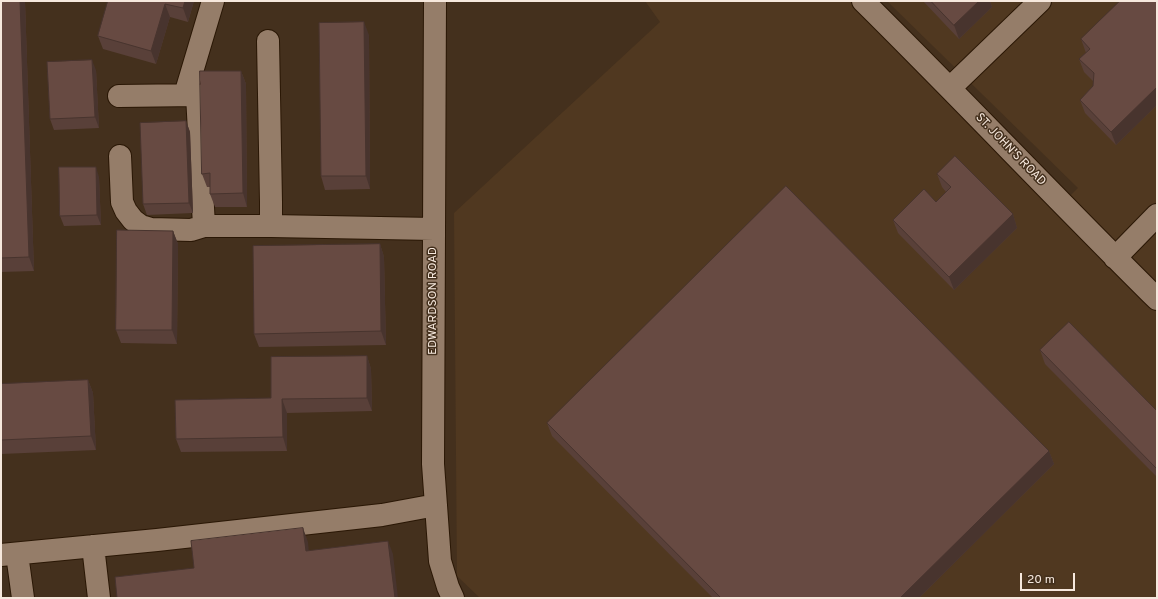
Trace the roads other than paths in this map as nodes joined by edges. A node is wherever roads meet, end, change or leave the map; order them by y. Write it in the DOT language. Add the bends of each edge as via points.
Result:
graph roads {
  1 [pos="213,1"];
  2 [pos="435,1"];
  3 [pos="863,1"];
  4 [pos="1040,1"];
  5 [pos="268,41"];
  6 [pos="950,88"];
  7 [pos="185,95"];
  8 [pos="119,96"];
  9 [pos="120,156"];
  10 [pos="1157,215"];
  11 [pos="204,226"];
  12 [pos="271,226"];
  13 [pos="434,229"];
  14 [pos="1115,258"];
  15 [pos="1157,299"];
  16 [pos="436,505"];
  17 [pos="93,546"];
  18 [pos="9,555"];
  19 [pos="23,598"];
  20 [pos="99,598"];
  21 [pos="453,598"];
  1 -- 7 [label="street"];
  2 -- 13 [label="street, EDWARDSON ROAD"];
  3 -- 6 [label="street, ST. JOHN'S ROAD"];
  4 -- 6 [label="street"];
  5 -- 12 [label="street"];
  6 -- 14 [label="street, ST. JOHN'S ROAD"];
  7 -- 8 [label="street"];
  7 -- 11 [label="street" via="197,95"];
  9 -- 11 [label="street" via="122,202 133,220 151,229 191,230"];
  10 -- 14 [label="street"];
  11 -- 12 [label="street"];
  12 -- 13 [label="street"];
  13 -- 16 [label="street, EDWARDSON ROAD" via="433,464"];
  14 -- 15 [label="street, ST. JOHN'S ROAD"];
  16 -- 17 [label="street" via="382,515"];
  16 -- 21 [label="street, EDWARDSON ROAD" via="440,561"];
  17 -- 18 [label="street"];
  17 -- 20 [label="street"];
  18 -- 19 [label="street"];
}
